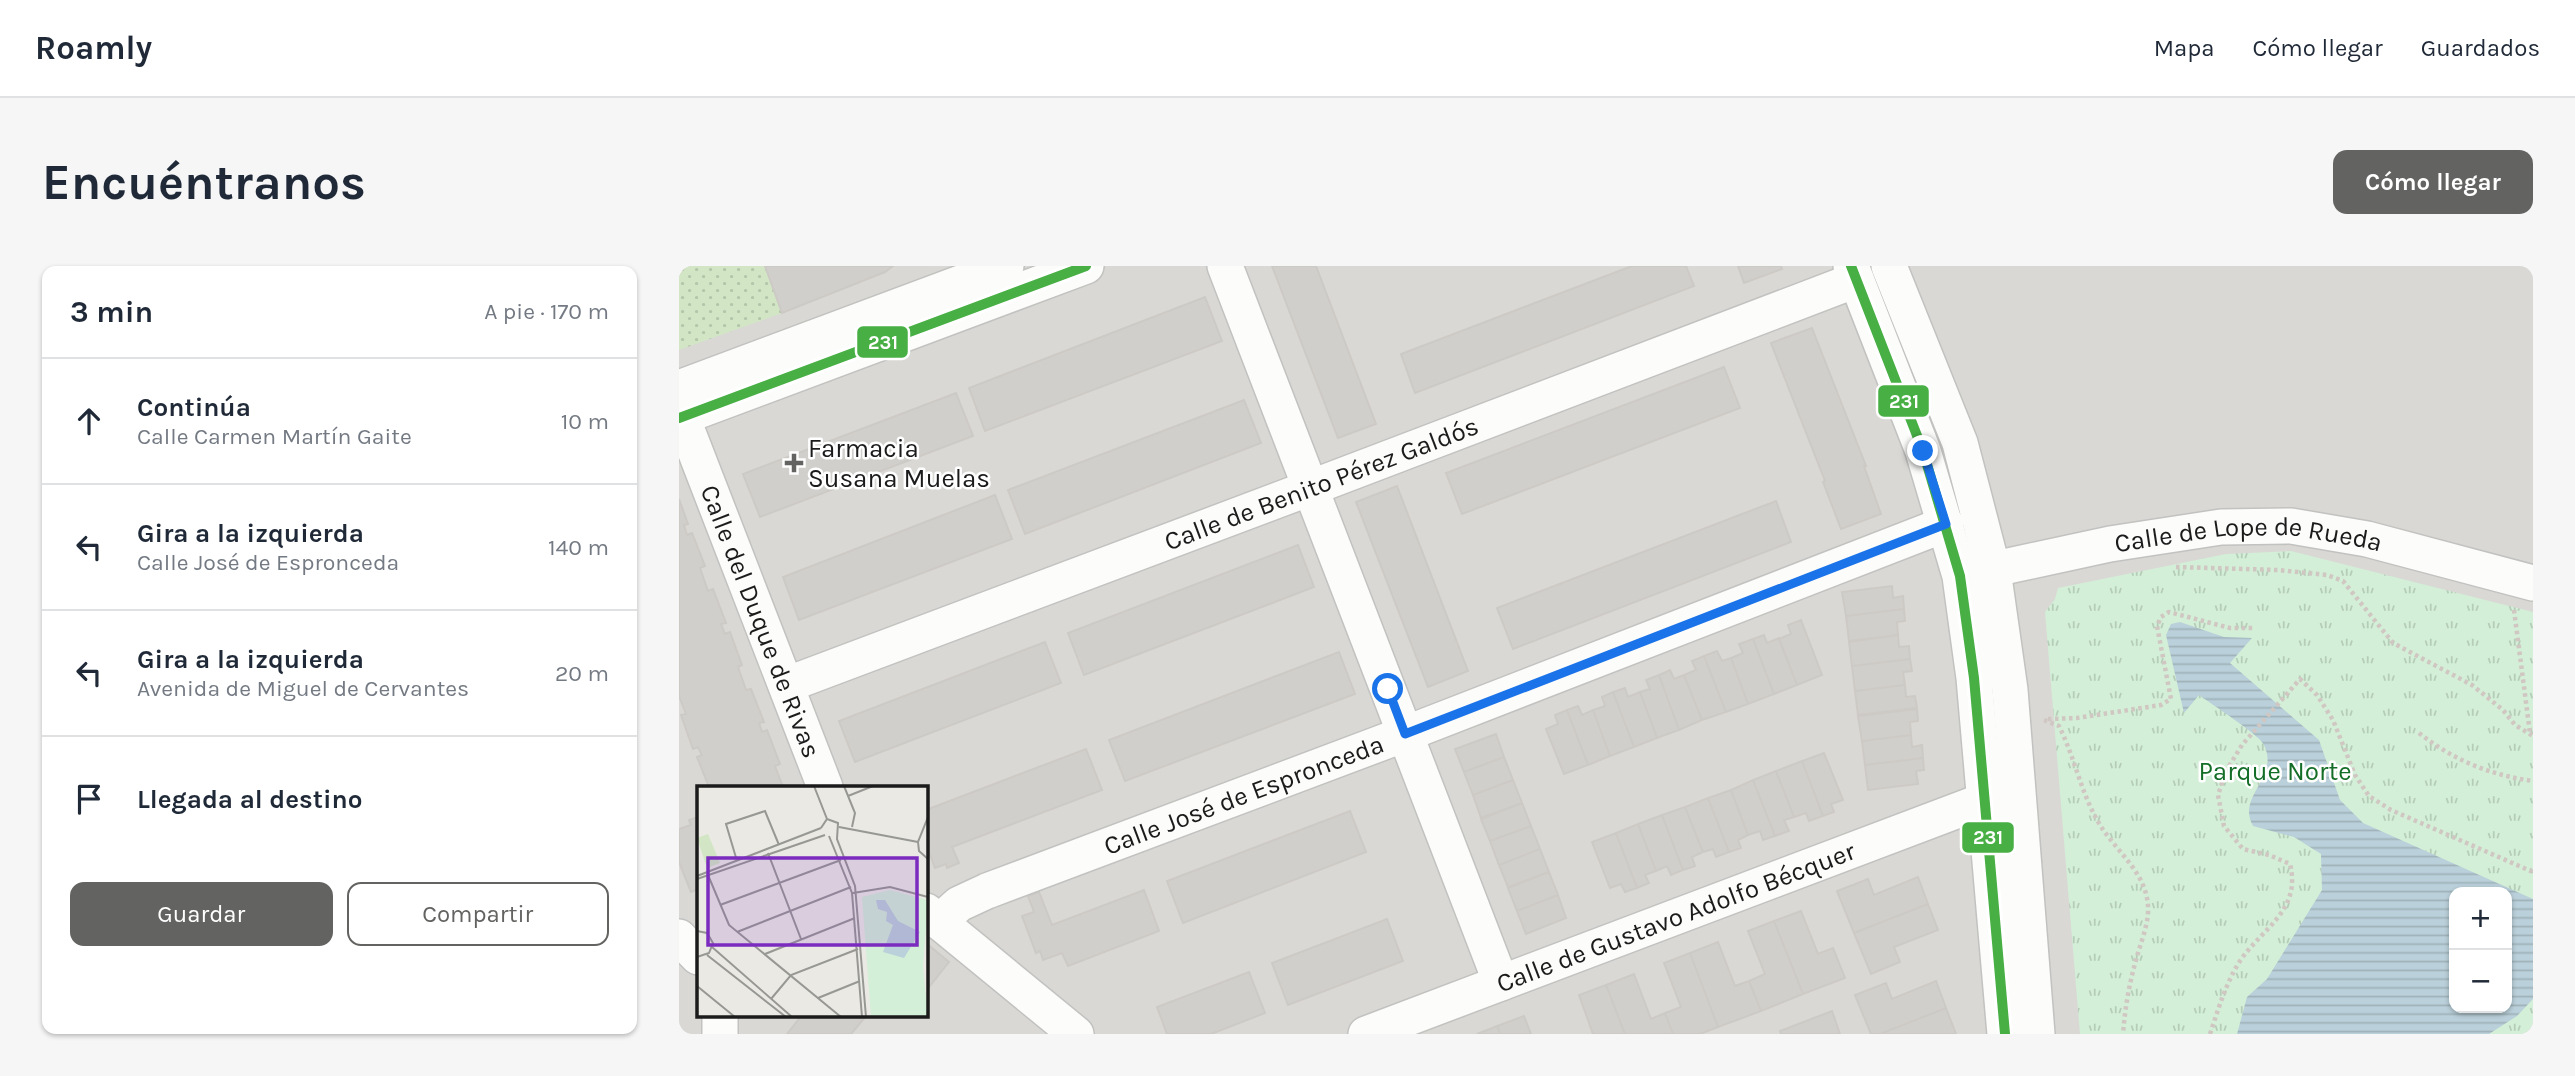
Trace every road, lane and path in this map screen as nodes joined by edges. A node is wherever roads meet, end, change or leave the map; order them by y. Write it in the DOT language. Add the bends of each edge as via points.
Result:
graph roads {
  1 [pos="1006,266"];
  2 [pos="1086,266"];
  3 [pos="1225,266"];
  4 [pos="1889,266"];
  5 [pos="1854,273"];
  6 [pos="931,279"];
  7 [pos="680,408"];
  8 [pos="1311,488"];
  9 [pos="1946,524"];
  10 [pos="2170,568"];
  11 [pos="1976,573"];
  12 [pos="2523,593"];
  13 [pos="2254,628"];
  14 [pos="786,684"];
  15 [pos="2419,733"];
  16 [pos="1405,734"];
  17 [pos="2531,735"];
  18 [pos="2533,781"];
  19 [pos="825,786"];
  20 [pos="1985,800"];
  21 [pos="2533,872"];
  22 [pos="933,917"];
  23 [pos="679,937"];
  24 [pos="697,956"];
  25 [pos="1501,983"];
  26 [pos="720,1016"];
  27 [pos="720,1034"];
  28 [pos="1076,1034"];
  29 [pos="1366,1034"];
  30 [pos="2004,1034"];
  31 [pos="2036,1034"];
  32 [pos="2123,1034"];
  33 [pos="2210,1034"];
  1 -- 6 [label="street"];
  2 -- 7 [label="street"];
  3 -- 8 [label="street"];
  4 -- 11 [label="street" via="1959,443"];
  5 -- 8 [label="street, Calle de Benito Pérez Galdós"];
  5 -- 9 [label="street" via="1923,451"];
  6 -- 7 [label="street"];
  7 -- 14 [label="street, Calle del Duque de Rivas"];
  8 -- 14 [label="street, Calle de Benito Pérez Galdós"];
  8 -- 16 [label="street"];
  9 -- 11 [label="street"];
  9 -- 16 [label="street, Calle José de Espronceda"];
  10 -- 17 [label="path" via="2278,570 2343,581 2393,643 2472,685"];
  11 -- 12 [label="street, Calle de Lope de Rueda" via="2110,544 2221,527 2291,526 2367,539"];
  11 -- 20 [label="street" via="1969,625"];
  11 -- 31 [label="street" via="2010,690"];
  12 -- 17 [label="path"];
  13 -- 32 [label="path" via="2230,628 2169,612 2157,626 2171,699 2131,710 2044,720 2059,726 2088,804 2133,864 2144,888 2148,912 2127,996"];
  14 -- 19 [label="street, Calle del Duque de Rivas"];
  15 -- 18 [label="path" via="2478,768"];
  16 -- 22 [label="street, Calle José de Espronceda" via="987,891"];
  16 -- 25 [label="street"];
  20 -- 25 [label="street, Calle de Gustavo Adolfo Bécquer"];
  20 -- 30 [label="street"];
  21 -- 33 [label="path" via="2369,796 2355,775 2333,720 2300,679 2242,744 2218,795 2224,826 2243,849 2290,864 2294,881 2288,901 2225,987"];
  22 -- 28 [label="street"];
  23 -- 24 [label="street"];
  25 -- 29 [label="street, Calle de Gustavo Adolfo Bécquer"];
  26 -- 27 [label="street"];
}
